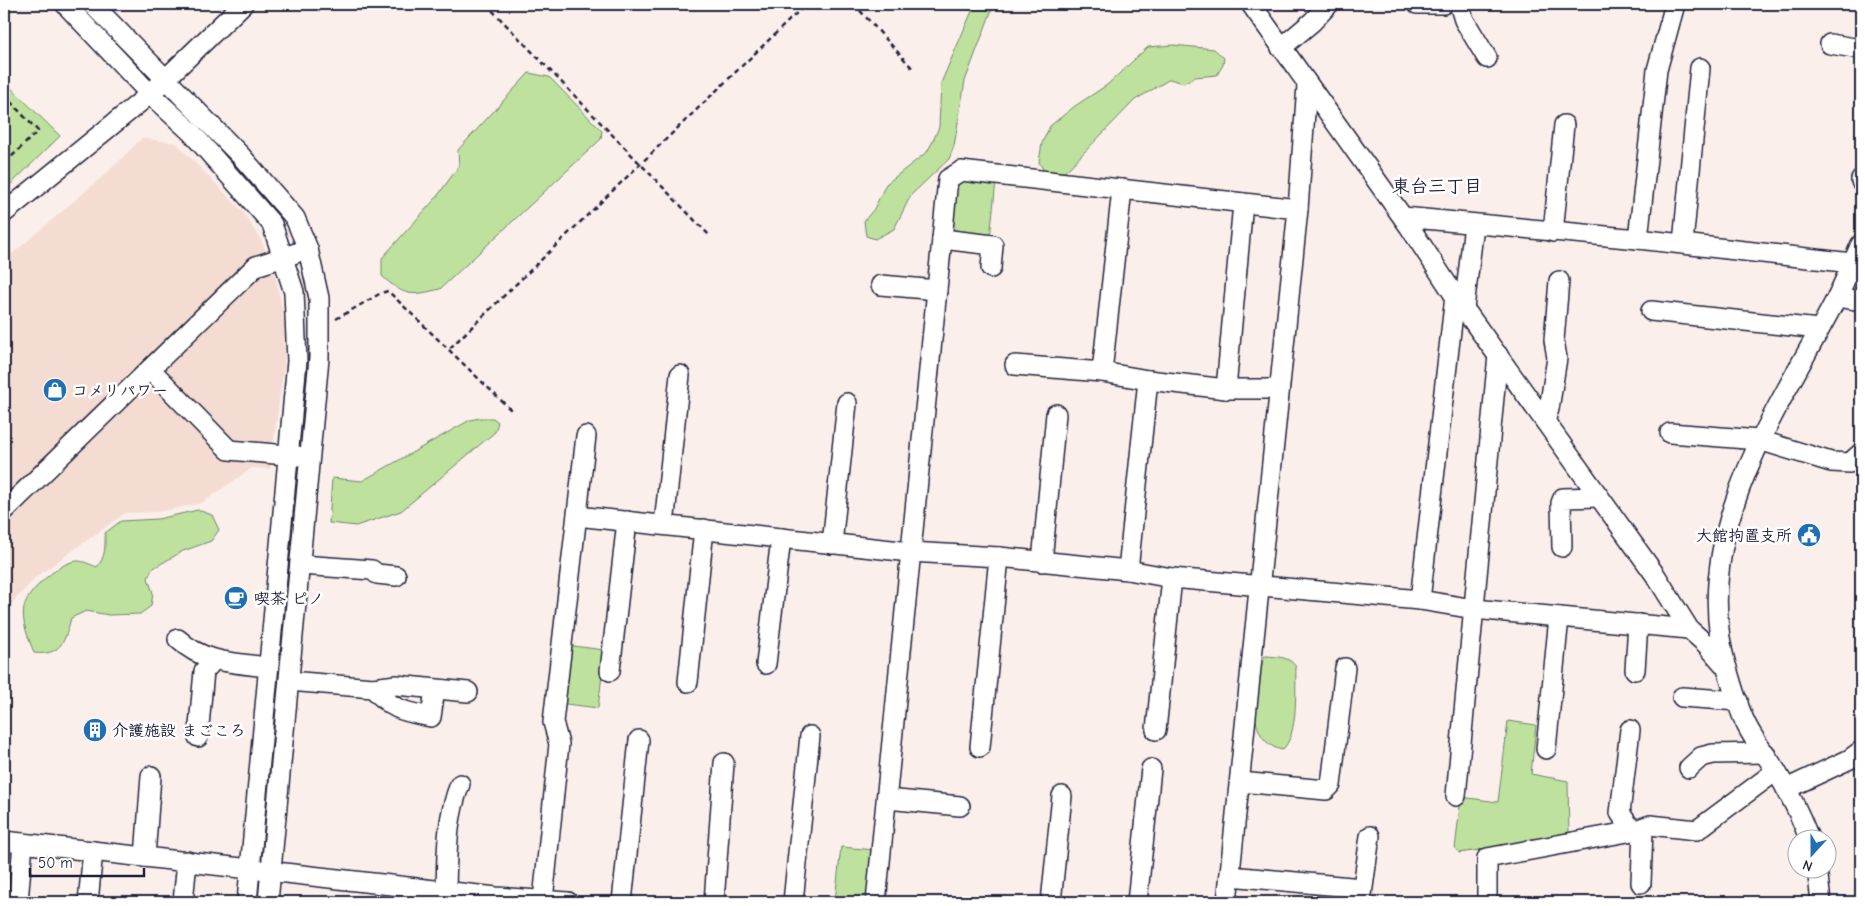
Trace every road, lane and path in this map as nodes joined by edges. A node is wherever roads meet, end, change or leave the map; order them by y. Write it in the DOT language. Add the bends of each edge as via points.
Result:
graph roads {
  1 [pos="64,4"];
  2 [pos="92,4"];
  3 [pos="243,4"];
  4 [pos="486,4"];
  5 [pos="806,4"];
  6 [pos="854,4"];
  7 [pos="1251,4"];
  8 [pos="1329,4"];
  9 [pos="1417,4"];
  10 [pos="1437,4"];
  11 [pos="1443,4"];
  12 [pos="1460,4"];
  13 [pos="1675,4"];
  14 [pos="1830,44"];
  15 [pos="1281,48"];
  16 [pos="1861,49"];
  17 [pos="1487,58"];
  18 [pos="1700,68"];
  19 [pos="914,70"];
  20 [pos="166,79"];
  21 [pos="1307,85"];
  22 [pos="150,94"];
  23 [pos="4,95"];
  24 [pos="1564,125"];
  25 [pos="4,164"];
  26 [pos="641,164"];
  27 [pos="1122,189"];
  28 [pos="1243,203"];
  29 [pos="1298,209"];
  30 [pos="4,213"];
  31 [pos="1403,217"];
  32 [pos="1474,225"];
  33 [pos="1553,232"];
  34 [pos="709,235"];
  35 [pos="942,239"];
  36 [pos="1638,239"];
  37 [pos="1683,243"];
  38 [pos="1861,244"];
  39 [pos="308,249"];
  40 [pos="284,256"];
  41 [pos="1852,263"];
  42 [pos="991,268"];
  43 [pos="1559,281"];
  44 [pos="881,285"];
  45 [pos="937,290"];
  46 [pos="1837,297"];
  47 [pos="1861,301"];
  48 [pos="1459,302"];
  49 [pos="1651,311"];
  50 [pos="318,329"];
  51 [pos="1819,329"];
  52 [pos="450,348"];
  53 [pos="1498,355"];
  54 [pos="1015,364"];
  55 [pos="150,369"];
  56 [pos="1102,372"];
  57 [pos="680,375"];
  58 [pos="1148,380"];
  59 [pos="1226,388"];
  60 [pos="1279,389"];
  61 [pos="847,403"];
  62 [pos="511,410"];
  63 [pos="1056,414"];
  64 [pos="1545,421"];
  65 [pos="1670,433"];
  66 [pos="586,436"];
  67 [pos="1759,440"];
  68 [pos="1861,453"];
  69 [pos="287,455"];
  70 [pos="310,457"];
  71 [pos="1600,497"];
  72 [pos="4,511"];
  73 [pos="577,516"];
  74 [pos="627,521"];
  75 [pos="664,525"];
  76 [pos="704,529"];
  77 [pos="781,538"];
  78 [pos="832,544"];
  79 [pos="1562,547"];
  80 [pos="910,552"];
  81 [pos="999,557"];
  82 [pos="1042,562"];
  83 [pos="300,565"];
  84 [pos="1128,570"];
  85 [pos="396,576"];
  86 [pos="1172,578"];
  87 [pos="1259,587"];
  88 [pos="1420,600"];
  89 [pos="1474,609"];
  90 [pos="1559,617"];
  91 [pos="1638,624"];
  92 [pos="1688,629"];
  93 [pos="178,639"];
  94 [pos="214,660"];
  95 [pos="766,664"];
  96 [pos="268,667"];
  97 [pos="1344,668"];
  98 [pos="1727,668"];
  99 [pos="1635,670"];
  100 [pos="610,671"];
  101 [pos="289,681"];
  102 [pos="688,682"];
  103 [pos="374,688"];
  104 [pos="434,689"];
  105 [pos="468,692"];
  106 [pos="1682,697"];
  107 [pos="1738,701"];
  108 [pos="1156,730"];
  109 [pos="1630,730"];
  110 [pos="810,736"];
  111 [pos="198,737"];
  112 [pos="639,740"];
  113 [pos="980,748"];
  114 [pos="1546,749"];
  115 [pos="1861,751"];
  116 [pos="1765,753"];
  117 [pos="724,763"];
  118 [pos="1690,768"];
  119 [pos="1151,769"];
  120 [pos="1776,771"];
  121 [pos="150,776"];
  122 [pos="1240,782"];
  123 [pos="460,784"];
  124 [pos="1786,789"];
  125 [pos="1062,796"];
  126 [pos="1456,796"];
  127 [pos="887,799"];
  128 [pos="960,806"];
  129 [pos="1804,828"];
  130 [pos="1638,830"];
  131 [pos="1370,836"];
  132 [pos="4,841"];
  133 [pos="23,843"];
  134 [pos="93,851"];
  135 [pos="144,857"];
  136 [pos="188,862"];
  137 [pos="251,868"];
  138 [pos="271,871"];
  139 [pos="1230,876"];
  140 [pos="1818,878"];
  141 [pos="1641,883"];
  142 [pos="446,891"];
  143 [pos="414,895"];
  144 [pos="1362,895"];
  145 [pos="496,899"];
  146 [pos="543,900"];
  147 [pos="18,902"];
  148 [pos="88,902"];
  149 [pos="183,902"];
  150 [pos="248,902"];
  151 [pos="268,902"];
  152 [pos="568,902"];
  153 [pos="622,902"];
  154 [pos="714,902"];
  155 [pos="793,902"];
  156 [pos="876,902"];
  157 [pos="1051,902"];
  158 [pos="1137,902"];
  159 [pos="1228,902"];
  160 [pos="1487,902"];
  161 [pos="1820,902"];
  1 -- 22 [label="street"];
  2 -- 20 [label="street"];
  3 -- 20 [label="street"];
  4 -- 26 [label="path"];
  5 -- 26 [label="path"];
  6 -- 19 [label="path"];
  7 -- 15 [label="street"];
  8 -- 15 [label="street"];
  9 -- 10 [label="street"];
  10 -- 11 [label="street"];
  12 -- 17 [label="street" via="1464,20"];
  13 -- 36 [label="street" via="1657,70"];
  14 -- 16 [label="street"];
  15 -- 21 [label="street"];
  18 -- 37 [label="street"];
  20 -- 22 [label="street"];
  20 -- 39 [label="street" via="241,156 289,212"];
  21 -- 29 [label="street"];
  21 -- 31 [label="street"];
  22 -- 30 [label="street"];
  22 -- 40 [label="street" via="191,132 272,224"];
  23 -- 25 [label="path" via="38,130"];
  24 -- 33 [label="street"];
  26 -- 34 [label="path"];
  26 -- 52 [label="path"];
  27 -- 28 [label="street"];
  27 -- 35 [label="street" via="961,171 948,179"];
  27 -- 56 [label="street"];
  28 -- 29 [label="street"];
  28 -- 59 [label="street"];
  29 -- 60 [label="street"];
  31 -- 32 [label="street"];
  31 -- 48 [label="street"];
  32 -- 33 [label="street"];
  32 -- 48 [label="street"];
  33 -- 36 [label="street"];
  35 -- 42 [label="street" via="993,245"];
  35 -- 45 [label="street"];
  36 -- 37 [label="street"];
  37 -- 41 [label="street"];
  38 -- 41 [label="street"];
  39 -- 40 [label="street"];
  39 -- 50 [label="street" via="319,298"];
  40 -- 55 [label="street" via="256,266"];
  40 -- 69 [label="street" via="294,292 297,361"];
  41 -- 46 [label="street"];
  43 -- 64 [label="street" via="1554,340 1556,358"];
  44 -- 45 [label="street"];
  45 -- 80 [label="street"];
  46 -- 47 [label="street"];
  46 -- 51 [label="street"];
  48 -- 53 [label="street"];
  48 -- 88 [label="street"];
  49 -- 51 [label="street"];
  50 -- 52 [label="path" via="388,291"];
  50 -- 70 [label="street"];
  51 -- 67 [label="street"];
  52 -- 62 [label="path"];
  53 -- 64 [label="street"];
  53 -- 89 [label="street"];
  54 -- 56 [label="street"];
  55 -- 69 [label="street" via="229,450"];
  55 -- 72 [label="street"];
  56 -- 58 [label="street"];
  57 -- 75 [label="street"];
  58 -- 59 [label="street"];
  58 -- 84 [label="street"];
  59 -- 60 [label="street"];
  60 -- 87 [label="street"];
  61 -- 78 [label="street"];
  63 -- 82 [label="street"];
  64 -- 71 [label="street"];
  65 -- 67 [label="street"];
  66 -- 73 [label="street"];
  67 -- 68 [label="street" via="1831,462 1850,463"];
  67 -- 98 [label="street" via="1739,489 1723,548 1716,609"];
  69 -- 70 [label="street"];
  69 -- 96 [label="street"];
  70 -- 83 [label="street"];
  71 -- 79 [label="street" via="1563,498"];
  71 -- 92 [label="street" via="1656,576"];
  73 -- 74 [label="street"];
  73 -- 146 [label="street" via="553,722 559,744"];
  74 -- 75 [label="street"];
  74 -- 100 [label="street"];
  75 -- 76 [label="street"];
  76 -- 77 [label="street"];
  76 -- 102 [label="street"];
  77 -- 78 [label="street"];
  77 -- 95 [label="street"];
  78 -- 80 [label="street"];
  80 -- 81 [label="street"];
  80 -- 127 [label="street"];
  81 -- 82 [label="street"];
  81 -- 113 [label="street"];
  82 -- 84 [label="street"];
  83 -- 85 [label="street" via="372,570 376,574"];
  83 -- 101 [label="street"];
  84 -- 86 [label="street"];
  86 -- 87 [label="street"];
  86 -- 108 [label="street"];
  87 -- 88 [label="street"];
  87 -- 122 [label="street"];
  88 -- 89 [label="street"];
  89 -- 90 [label="street"];
  89 -- 126 [label="street"];
  90 -- 91 [label="street"];
  90 -- 114 [label="street"];
  91 -- 92 [label="street"];
  91 -- 99 [label="street"];
  92 -- 98 [label="street"];
  93 -- 94 [label="street" via="190,650"];
  94 -- 96 [label="street"];
  94 -- 111 [label="street" via="204,671"];
  96 -- 137 [label="street"];
  97 -- 122 [label="street" via="1331,785 1326,790"];
  98 -- 107 [label="street"];
  101 -- 103 [label="street"];
  101 -- 138 [label="street"];
  103 -- 104 [label="street" via="396,685"];
  103 -- 104 [label="street" via="388,705 431,717"];
  104 -- 105 [label="street"];
  106 -- 107 [label="street"];
  107 -- 116 [label="street" via="1747,726"];
  109 -- 130 [label="street" via="1620,813"];
  110 -- 155 [label="street"];
  112 -- 153 [label="street"];
  115 -- 124 [label="street"];
  116 -- 118 [label="street" via="1714,754 1701,757"];
  116 -- 120 [label="street"];
  117 -- 154 [label="street"];
  119 -- 158 [label="street"];
  120 -- 124 [label="street"];
  120 -- 130 [label="street" via="1697,830 1650,825"];
  121 -- 135 [label="street"];
  122 -- 139 [label="street"];
  123 -- 142 [label="street" via="452,804 448,833"];
  124 -- 129 [label="street"];
  125 -- 157 [label="street"];
  127 -- 128 [label="street"];
  127 -- 156 [label="street"];
  130 -- 141 [label="street"];
  130 -- 160 [label="street" via="1487,858"];
  131 -- 144 [label="street"];
  132 -- 133 [label="street"];
  133 -- 134 [label="street"];
  133 -- 147 [label="street"];
  134 -- 135 [label="street"];
  134 -- 148 [label="street"];
  135 -- 136 [label="street"];
  136 -- 137 [label="street"];
  136 -- 149 [label="street"];
  137 -- 138 [label="street"];
  137 -- 150 [label="street"];
  138 -- 143 [label="street"];
  138 -- 151 [label="street"];
  139 -- 144 [label="street"];
  139 -- 159 [label="street"];
  140 -- 161 [label="street"];
  142 -- 143 [label="street"];
  142 -- 145 [label="street"];
  145 -- 146 [label="street"];
  146 -- 152 [label="street"];
}
